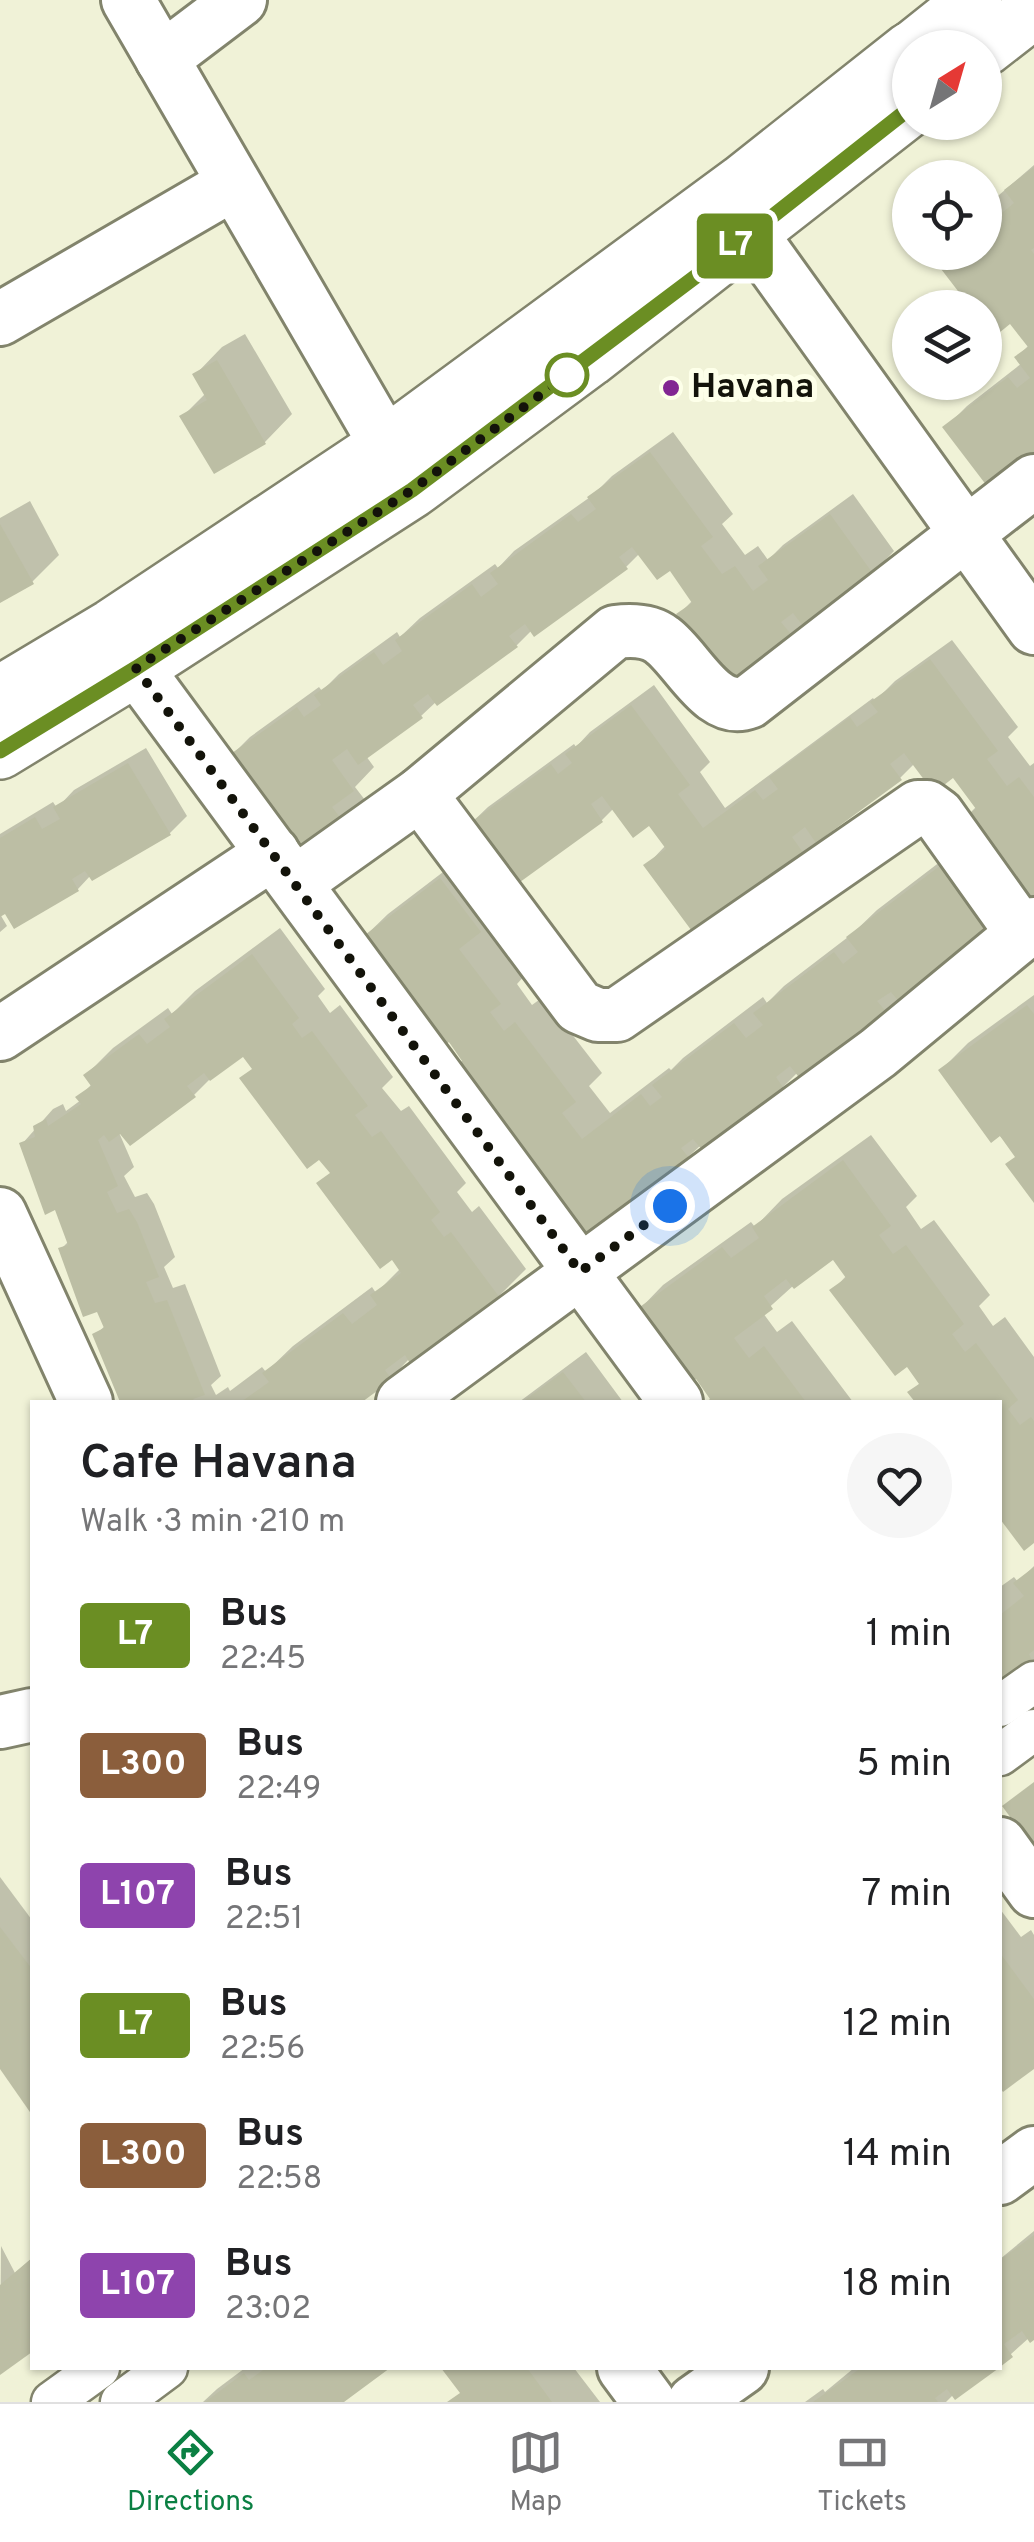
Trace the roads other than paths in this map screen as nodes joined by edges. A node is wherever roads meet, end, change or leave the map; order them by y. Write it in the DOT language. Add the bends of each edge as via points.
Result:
graph roads {
  1 [pos="128,0"];
  2 [pos="240,0"];
  3 [pos="974,0"];
  4 [pos="1034,10"];
  5 [pos="936,30"];
  6 [pos="1002,35"];
  7 [pos="162,59"];
  8 [pos="892,65"];
  9 [pos="892,122"];
  10 [pos="233,184"];
  11 [pos="751,234"];
  12 [pos="0,319"];
  13 [pos="386,444"];
  14 [pos="1034,481"];
  15 [pos="966,533"];
  16 [pos="1034,628"];
  17 [pos="136,668"];
  18 [pos="0,694"];
  19 [pos="0,751"];
  20 [pos="420,794"];
  21 [pos="284,868"];
  22 [pos="1028,929"];
  23 [pos="0,1034"];
  24 [pos="0,1214"];
  25 [pos="580,1272"];
  26 [pos="85,1400"];
  27 [pos="406,1400"];
  28 [pos="675,1400"];
  29 [pos="1034,1682"];
  30 [pos="1002,1705"];
  31 [pos="30,1715"];
  32 [pos="0,1722"];
  33 [pos="1034,1730"];
  34 [pos="1002,1754"];
  35 [pos="1002,1847"];
  36 [pos="1034,1890"];
  37 [pos="1034,2154"];
  38 [pos="1002,2177"];
  39 [pos="96,2370"];
  40 [pos="164,2370"];
  41 [pos="625,2370"];
  42 [pos="739,2370"];
  43 [pos="52,2402"];
  44 [pos="120,2402"];
  45 [pos="649,2402"];
  46 [pos="694,2402"];
  1 -- 7 [label="street"];
  2 -- 7 [label="street"];
  3 -- 5 [label="street"];
  4 -- 6 [label="street"];
  7 -- 10 [label="street"];
  8 -- 13 [label="street" via="728,194"];
  9 -- 11 [label="street"];
  10 -- 12 [label="street"];
  10 -- 13 [label="street"];
  11 -- 15 [label="street"];
  11 -- 17 [label="street" via="412,490"];
  13 -- 18 [label="street"];
  14 -- 15 [label="street"];
  15 -- 16 [label="street"];
  15 -- 20 [label="street" via="738,706 716,698 661,638 615,632"];
  17 -- 19 [label="street"];
  17 -- 21 [label="street"];
  20 -- 21 [label="street"];
  20 -- 22 [label="street" via="578,1007 598,1015 618,1015 918,808 938,815"];
  21 -- 23 [label="street"];
  21 -- 25 [label="street"];
  22 -- 25 [label="street" via="878,1052"];
  24 -- 26 [label="street"];
  25 -- 27 [label="street"];
  25 -- 28 [label="street"];
  29 -- 30 [label="street"];
  31 -- 32 [label="street"];
  33 -- 34 [label="street"];
  35 -- 36 [label="street"];
  37 -- 38 [label="street"];
  39 -- 43 [label="street"];
  40 -- 44 [label="street"];
  41 -- 45 [label="street"];
  42 -- 46 [label="street"];
}
